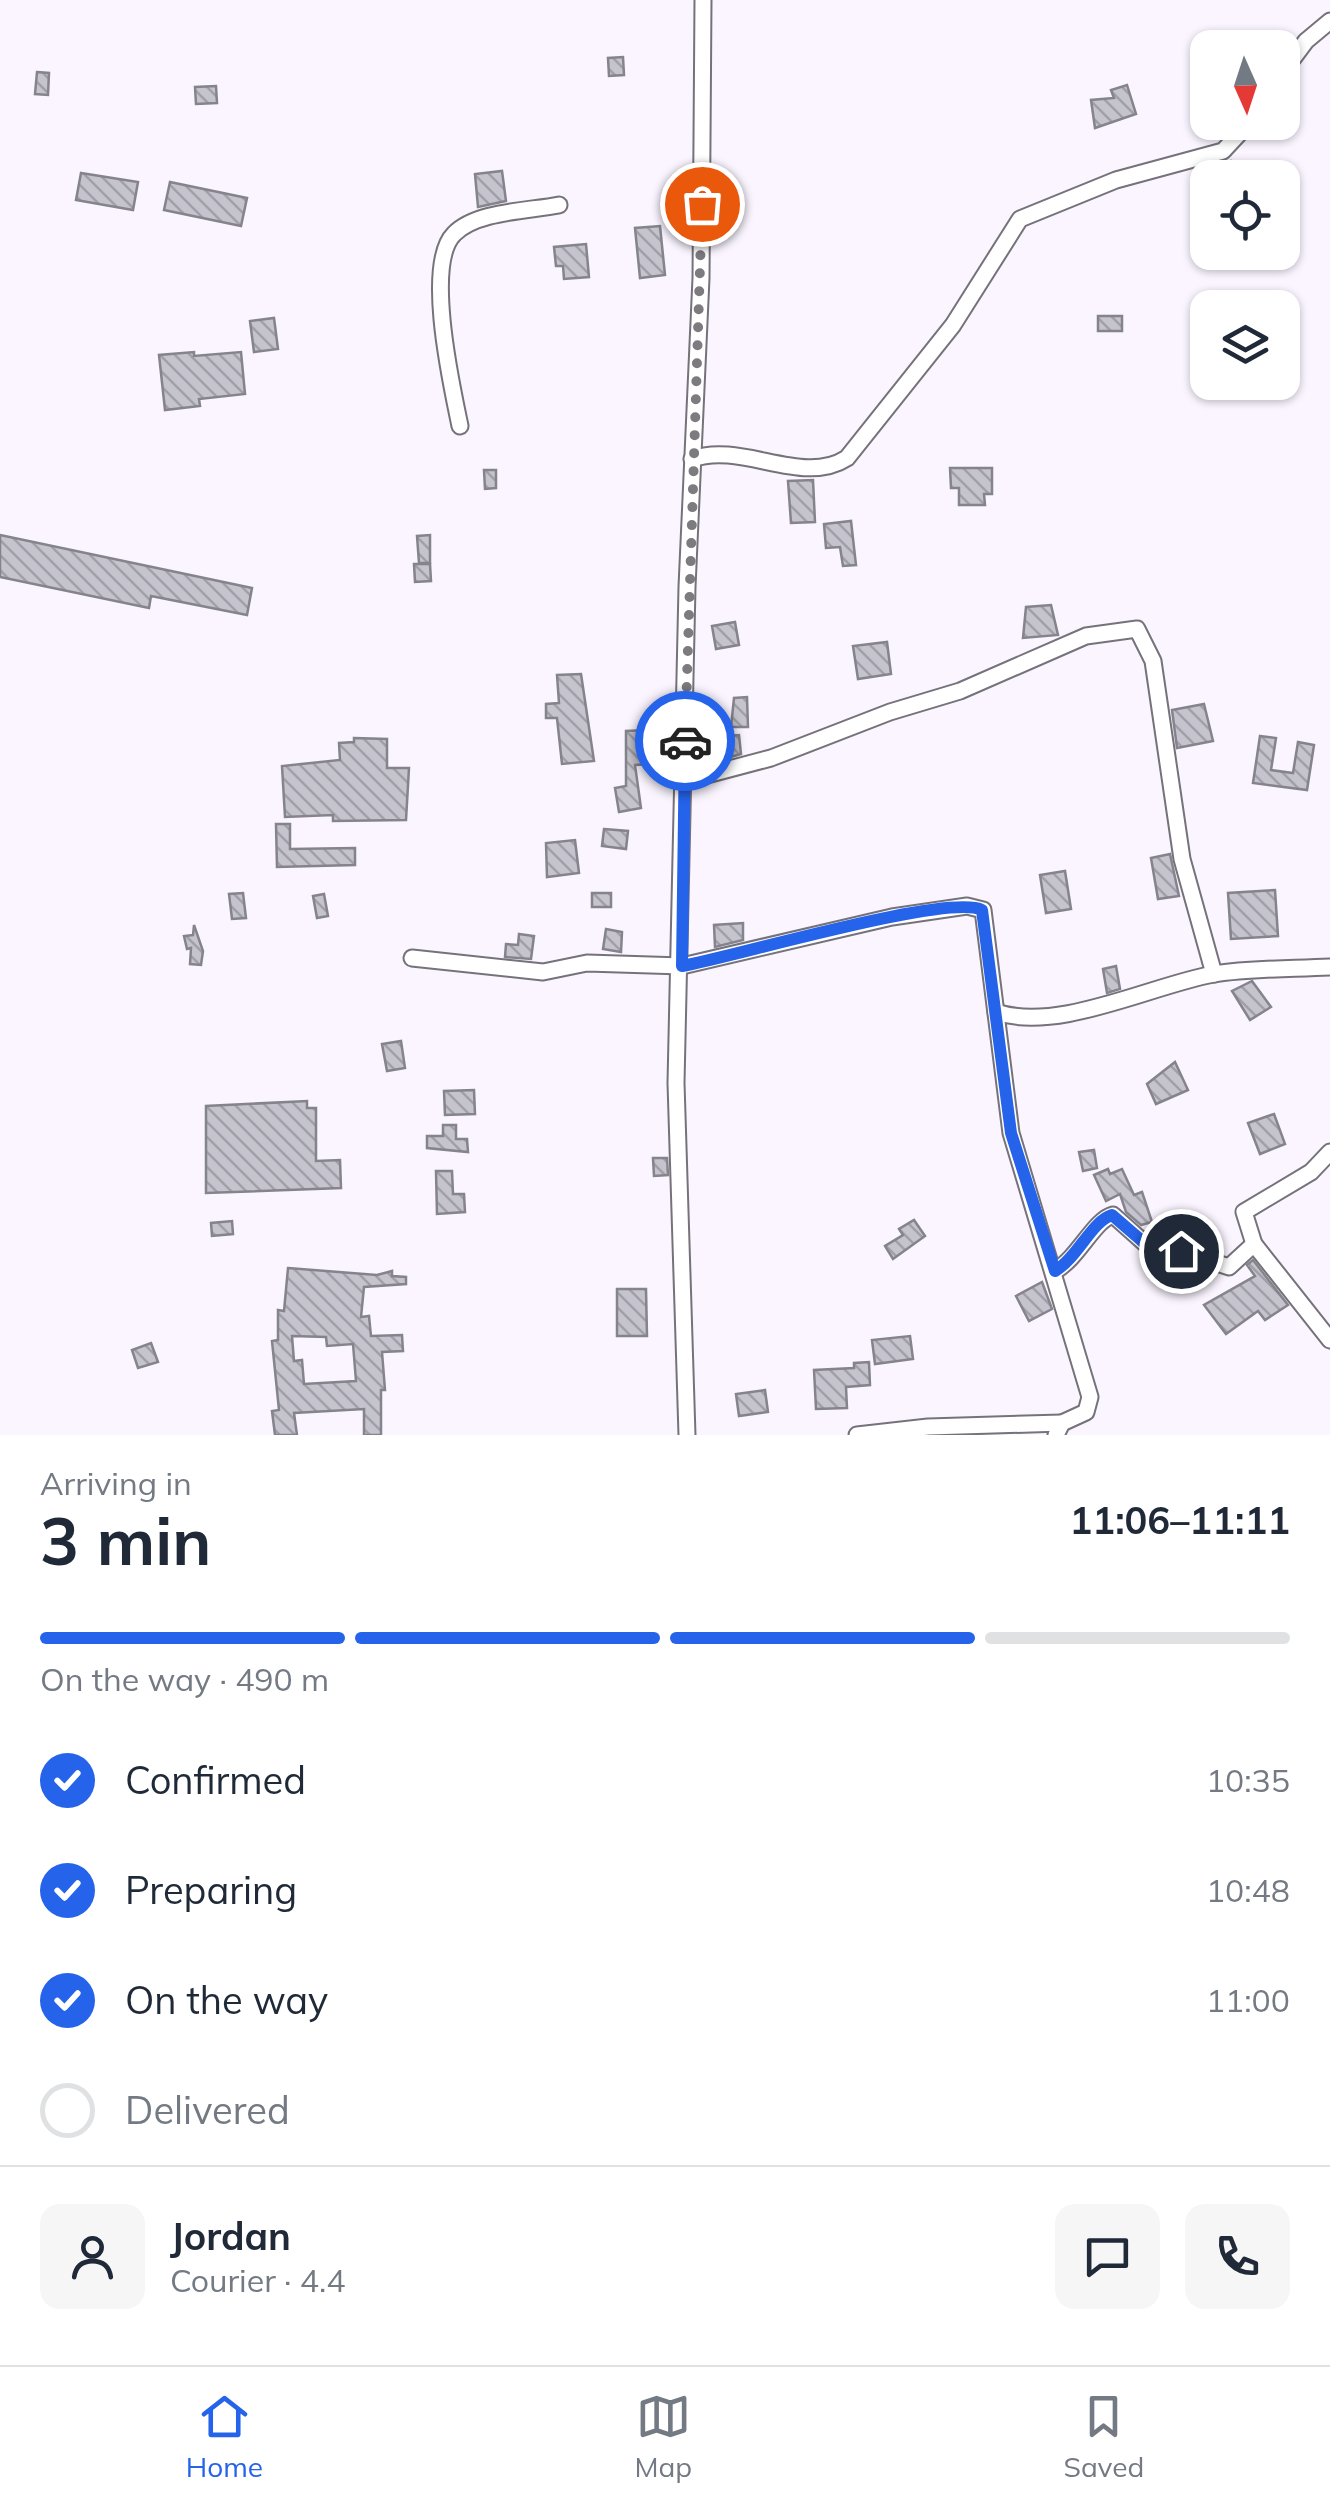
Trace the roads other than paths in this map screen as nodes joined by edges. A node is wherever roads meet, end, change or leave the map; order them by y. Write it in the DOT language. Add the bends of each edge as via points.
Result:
graph roads {
  1 [pos="704,0"];
  2 [pos="1330,21"];
  3 [pos="1300,50"];
  4 [pos="1233,140"];
  5 [pos="559,205"];
  6 [pos="460,426"];
  7 [pos="692,459"];
  8 [pos="684,781"];
  9 [pos="412,958"];
  10 [pos="682,966"];
  11 [pos="1330,966"];
  12 [pos="1214,974"];
  13 [pos="996,1012"];
  14 [pos="1330,1152"];
  15 [pos="1254,1244"];
  16 [pos="1055,1271"];
  17 [pos="1330,1340"];
  18 [pos="1051,1429"];
  19 [pos="687,1435"];
  20 [pos="857,1435"];
  1 -- 7 [label="street"];
  2 -- 3 [label="street"];
  4 -- 7 [label="street" via="1223,151 1116,180 1020,219 952,325 836,465 806,467 723,452"];
  5 -- 6 [label="street" via="465,225 444,251 445,350"];
  7 -- 8 [label="street"];
  8 -- 10 [label="street"];
  8 -- 12 [label="street" via="771,758 960,691 1086,636 1137,629 1153,662 1182,859"];
  9 -- 10 [label="street" via="543,972 588,963"];
  10 -- 13 [label="street" via="892,917 975,906 986,923"];
  10 -- 19 [label="street" via="676,1083"];
  11 -- 12 [label="street"];
  12 -- 13 [label="street" via="1065,1012"];
  13 -- 16 [label="street" via="1011,1133"];
  14 -- 15 [label="street" via="1311,1172 1244,1212"];
  15 -- 16 [label="street" via="1229,1267 1214,1265 1188,1252 1149,1247 1112,1215"];
  15 -- 17 [label="street"];
  16 -- 18 [label="street" via="1090,1397 1086,1412"];
  18 -- 20 [label="street"];
}
